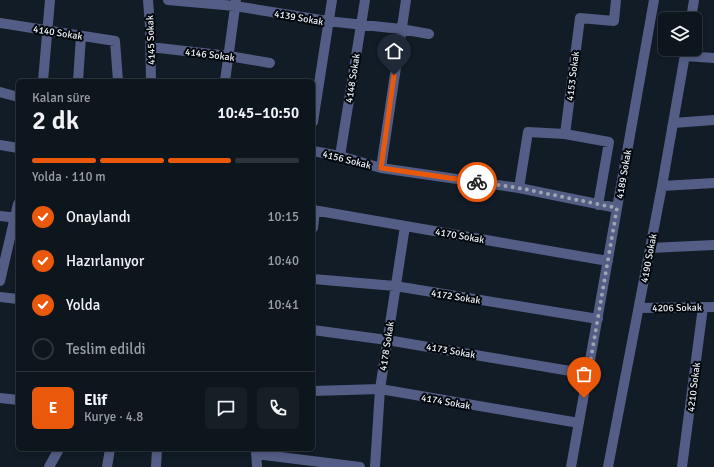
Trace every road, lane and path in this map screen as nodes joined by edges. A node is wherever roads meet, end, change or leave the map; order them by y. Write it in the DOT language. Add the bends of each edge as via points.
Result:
graph roads {
  1 [pos="50,0"];
  2 [pos="148,0"];
  3 [pos="168,0"];
  4 [pos="332,0"];
  5 [pos="365,0"];
  6 [pos="406,0"];
  7 [pos="616,0"];
  8 [pos="654,0"];
  9 [pos="694,0"];
  10 [pos="236,3"];
  11 [pos="692,12"];
  12 [pos="328,22"];
  13 [pos="0,23"];
  14 [pos="360,26"];
  15 [pos="401,29"];
  16 [pos="47,30"];
  17 [pos="429,34"];
  18 [pos="81,36"];
  19 [pos="150,47"];
  20 [pos="702,55"];
  21 [pos="228,56"];
  22 [pos="685,56"];
  23 [pos="714,58"];
  24 [pos="270,63"];
  25 [pos="43,79"];
  26 [pos="78,79"];
  27 [pos="118,79"];
  28 [pos="150,79"];
  29 [pos="225,79"];
  30 [pos="0,92"];
  31 [pos="16,96"];
  32 [pos="315,109"];
  33 [pos="714,120"];
  34 [pos="673,123"];
  35 [pos="565,134"];
  36 [pos="0,145"];
  37 [pos="16,148"];
  38 [pos="315,151"];
  39 [pos="340,156"];
  40 [pos="381,168"];
  41 [pos="714,183"];
  42 [pos="662,186"];
  43 [pos="519,188"];
  44 [pos="598,205"];
  45 [pos="617,208"];
  46 [pos="315,210"];
  47 [pos="0,216"];
  48 [pos="16,218"];
  49 [pos="405,226"];
  50 [pos="714,245"];
  51 [pos="650,248"];
  52 [pos="608,261"];
  53 [pos="315,279"];
  54 [pos="0,281"];
  55 [pos="396,286"];
  56 [pos="0,297"];
  57 [pos="16,299"];
  58 [pos="703,307"];
  59 [pos="714,307"];
  60 [pos="639,308"];
  61 [pos="598,319"];
  62 [pos="315,330"];
  63 [pos="387,340"];
  64 [pos="588,374"];
  65 [pos="380,389"];
  66 [pos="315,391"];
  67 [pos="0,398"];
  68 [pos="16,400"];
  69 [pos="579,423"];
  70 [pos="58,451"];
  71 [pos="110,451"];
  72 [pos="157,451"];
  73 [pos="256,451"];
  74 [pos="49,467"];
  75 [pos="107,467"];
  76 [pos="156,467"];
  77 [pos="257,467"];
  78 [pos="360,467"];
  79 [pos="375,467"];
  80 [pos="571,467"];
  81 [pos="608,467"];
  82 [pos="682,467"];
  1 -- 16 [label="street"];
  2 -- 19 [label="street, 4145 Sokak"];
  3 -- 10 [label="street, 4139 Sokak"];
  4 -- 12 [label="street"];
  5 -- 14 [label="street, 4148 Sokak"];
  6 -- 15 [label="street"];
  7 -- 35 [label="street, 4153 Sokak" via="614,20 580,18"];
  8 -- 45 [label="street, 4189 Sokak"];
  9 -- 11 [label="street"];
  10 -- 12 [label="street, 4139 Sokak"];
  10 -- 21 [label="street"];
  12 -- 14 [label="street, 4139 Sokak"];
  12 -- 32 [label="street"];
  13 -- 16 [label="street, 4140 Sokak"];
  14 -- 15 [label="street, 4139 Sokak"];
  14 -- 39 [label="street, 4148 Sokak"];
  15 -- 17 [label="street, 4139 Sokak"];
  15 -- 40 [label="street"];
  16 -- 18 [label="street, 4140 Sokak"];
  16 -- 25 [label="street"];
  18 -- 26 [label="street"];
  18 -- 27 [label="street, 4140 Sokak" via="115,41"];
  19 -- 21 [label="street, 4146 Sokak"];
  19 -- 28 [label="street, 4145 Sokak"];
  20 -- 23 [label="street"];
  21 -- 24 [label="street, 4146 Sokak"];
  21 -- 29 [label="street"];
  22 -- 34 [label="street, 4190 Sokak"];
  30 -- 31 [label="street"];
  33 -- 34 [label="street"];
  34 -- 42 [label="street, 4190 Sokak"];
  35 -- 43 [label="street" via="528,132"];
  35 -- 44 [label="street" via="609,142"];
  36 -- 37 [label="street"];
  38 -- 39 [label="street, 4156 Sokak"];
  39 -- 40 [label="street, 4156 Sokak"];
  40 -- 43 [label="street, 4156 Sokak"];
  41 -- 42 [label="street"];
  42 -- 51 [label="street, 4190 Sokak"];
  43 -- 44 [label="street, 4156 Sokak"];
  44 -- 45 [label="street, 4156 Sokak"];
  45 -- 52 [label="street, 4189 Sokak"];
  46 -- 49 [label="street, 4170 Sokak"];
  47 -- 48 [label="street"];
  48 -- 54 [label="street"];
  49 -- 52 [label="street, 4170 Sokak"];
  49 -- 55 [label="street, 4178 Sokak"];
  50 -- 51 [label="street"];
  51 -- 60 [label="street, 4190 Sokak"];
  52 -- 61 [label="street, 4189 Sokak"];
  53 -- 55 [label="street, 4172 Sokak"];
  55 -- 61 [label="street, 4172 Sokak"];
  55 -- 63 [label="street, 4178 Sokak"];
  56 -- 57 [label="street"];
  58 -- 59 [label="street, 4206 Sokak"];
  58 -- 60 [label="street, 4206 Sokak"];
  58 -- 82 [label="street, 4210 Sokak"];
  60 -- 81 [label="street, 4190 Sokak"];
  61 -- 64 [label="street, 4189 Sokak"];
  62 -- 63 [label="street, 4173 Sokak"];
  63 -- 64 [label="street, 4173 Sokak"];
  63 -- 65 [label="street, 4178 Sokak"];
  64 -- 69 [label="street, 4189 Sokak"];
  65 -- 66 [label="street, 4174 Sokak"];
  65 -- 69 [label="street, 4174 Sokak"];
  65 -- 79 [label="street, 4178 Sokak"];
  67 -- 68 [label="street"];
  69 -- 80 [label="street, 4189 Sokak"];
  70 -- 74 [label="street"];
  71 -- 75 [label="street"];
  72 -- 76 [label="street"];
  73 -- 77 [label="street"];
  73 -- 78 [label="street"];
}
